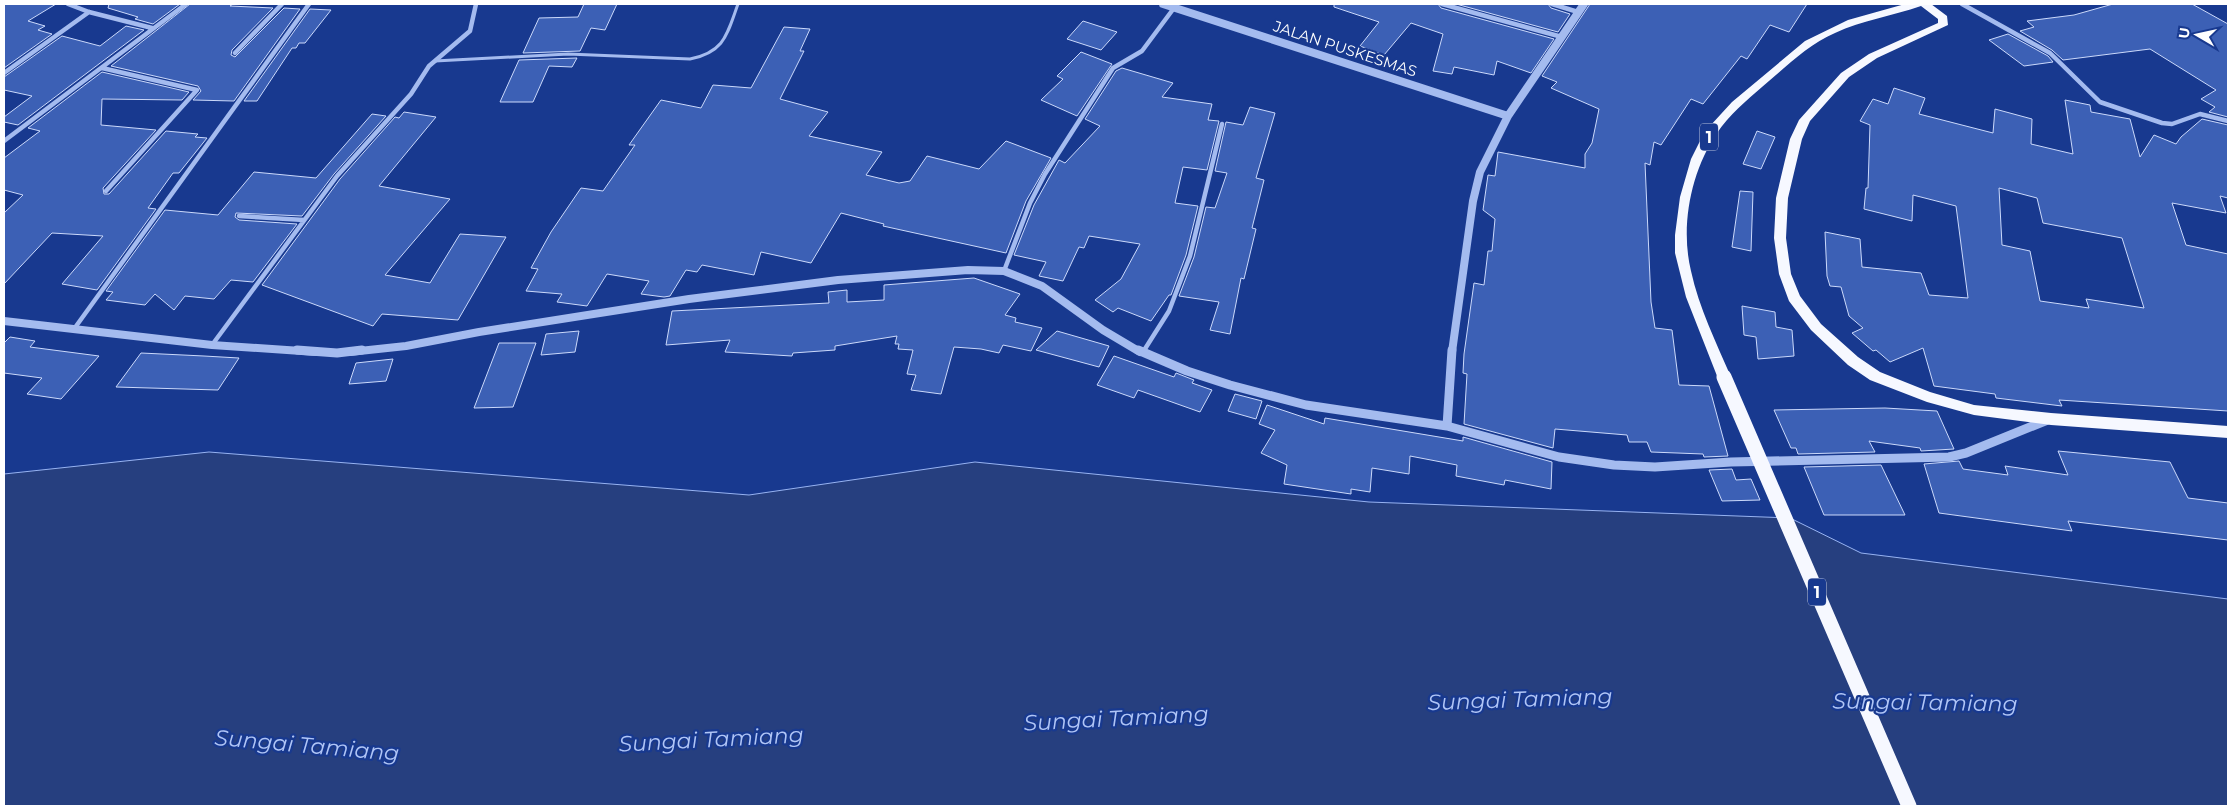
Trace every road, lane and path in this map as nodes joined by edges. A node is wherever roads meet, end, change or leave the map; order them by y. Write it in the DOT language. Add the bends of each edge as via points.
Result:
graph roads {
  1 [pos="70,4"];
  2 [pos="186,4"];
  3 [pos="282,4"];
  4 [pos="309,4"];
  5 [pos="476,4"];
  6 [pos="738,4"];
  7 [pos="1164,4"];
  8 [pos="1442,4"];
  9 [pos="1552,4"];
  10 [pos="1584,4"];
  11 [pos="1917,4"];
  12 [pos="1925,4"];
  13 [pos="1962,4"];
  14 [pos="1174,8"];
  15 [pos="89,12"];
  16 [pos="1578,12"];
  17 [pos="152,28"];
  18 [pos="1563,38"];
  19 [pos="234,53"];
  20 [pos="435,60"];
  21 [pos="102,68"];
  22 [pos="4,73"];
  23 [pos="1508,116"];
  24 [pos="2228,121"];
  25 [pos="1222,124"];
  26 [pos="4,141"];
  27 [pos="106,190"];
  28 [pos="238,216"];
  29 [pos="304,220"];
  30 [pos="1004,271"];
  31 [pos="4,321"];
  32 [pos="74,329"];
  33 [pos="212,345"];
  34 [pos="1142,352"];
  35 [pos="2051,419"];
  36 [pos="1448,426"];
  37 [pos="2228,432"];
  38 [pos="1909,806"];
  1 -- 15 [label="street"];
  2 -- 17 [label="street"];
  3 -- 19 [label="street"];
  4 -- 32 [label="street"];
  5 -- 20 [label="street" via="470,31 462,41"];
  6 -- 20 [label="lane" via="721,46 705,57 568,54"];
  7 -- 14 [label="street"];
  8 -- 18 [label="street"];
  9 -- 16 [label="street"];
  10 -- 16 [label="street"];
  11 -- 38 [label="highway, 1, bridge" via="1870,16 1806,44 1735,105 1714,129 1700,153 1683,214 1682,245 1684,270 1724,377"];
  12 -- 35 [label="highway" via="1943,18 1943,25 1873,56 1845,75 1805,120 1796,139 1782,198 1780,238 1785,274 1794,298 1816,328 1875,376 1927,398 1974,410"];
  13 -- 24 [label="street" via="2050,53 2100,102 2162,123 2172,124 2200,114"];
  14 -- 23 [label="street, JALAN PUSKESMAS"];
  14 -- 30 [label="street" via="1142,51 1113,68 1079,120 1030,204"];
  15 -- 17 [label="street"];
  15 -- 22 [label="street"];
  16 -- 18 [label="street"];
  17 -- 21 [label="street"];
  18 -- 23 [label="street"];
  20 -- 29 [label="street"];
  21 -- 26 [label="street"];
  21 -- 27 [label="street" via="197,90"];
  23 -- 36 [label="street" via="1480,172 1473,202 1453,331"];
  25 -- 34 [label="street" via="1190,256 1169,311"];
  28 -- 29 [label="street"];
  29 -- 33 [label="street"];
  30 -- 33 [label="street" via="960,270 838,280 689,298 369,351 302,352"];
  30 -- 34 [label="street" via="1042,286 1103,330"];
  31 -- 32 [label="street"];
  32 -- 33 [label="street"];
  34 -- 36 [label="street" via="1164,363 1230,385 1306,404"];
  35 -- 36 [label="street" via="1966,453 1949,456 1662,467 1614,465 1559,457"];
  35 -- 37 [label="highway"];
}
